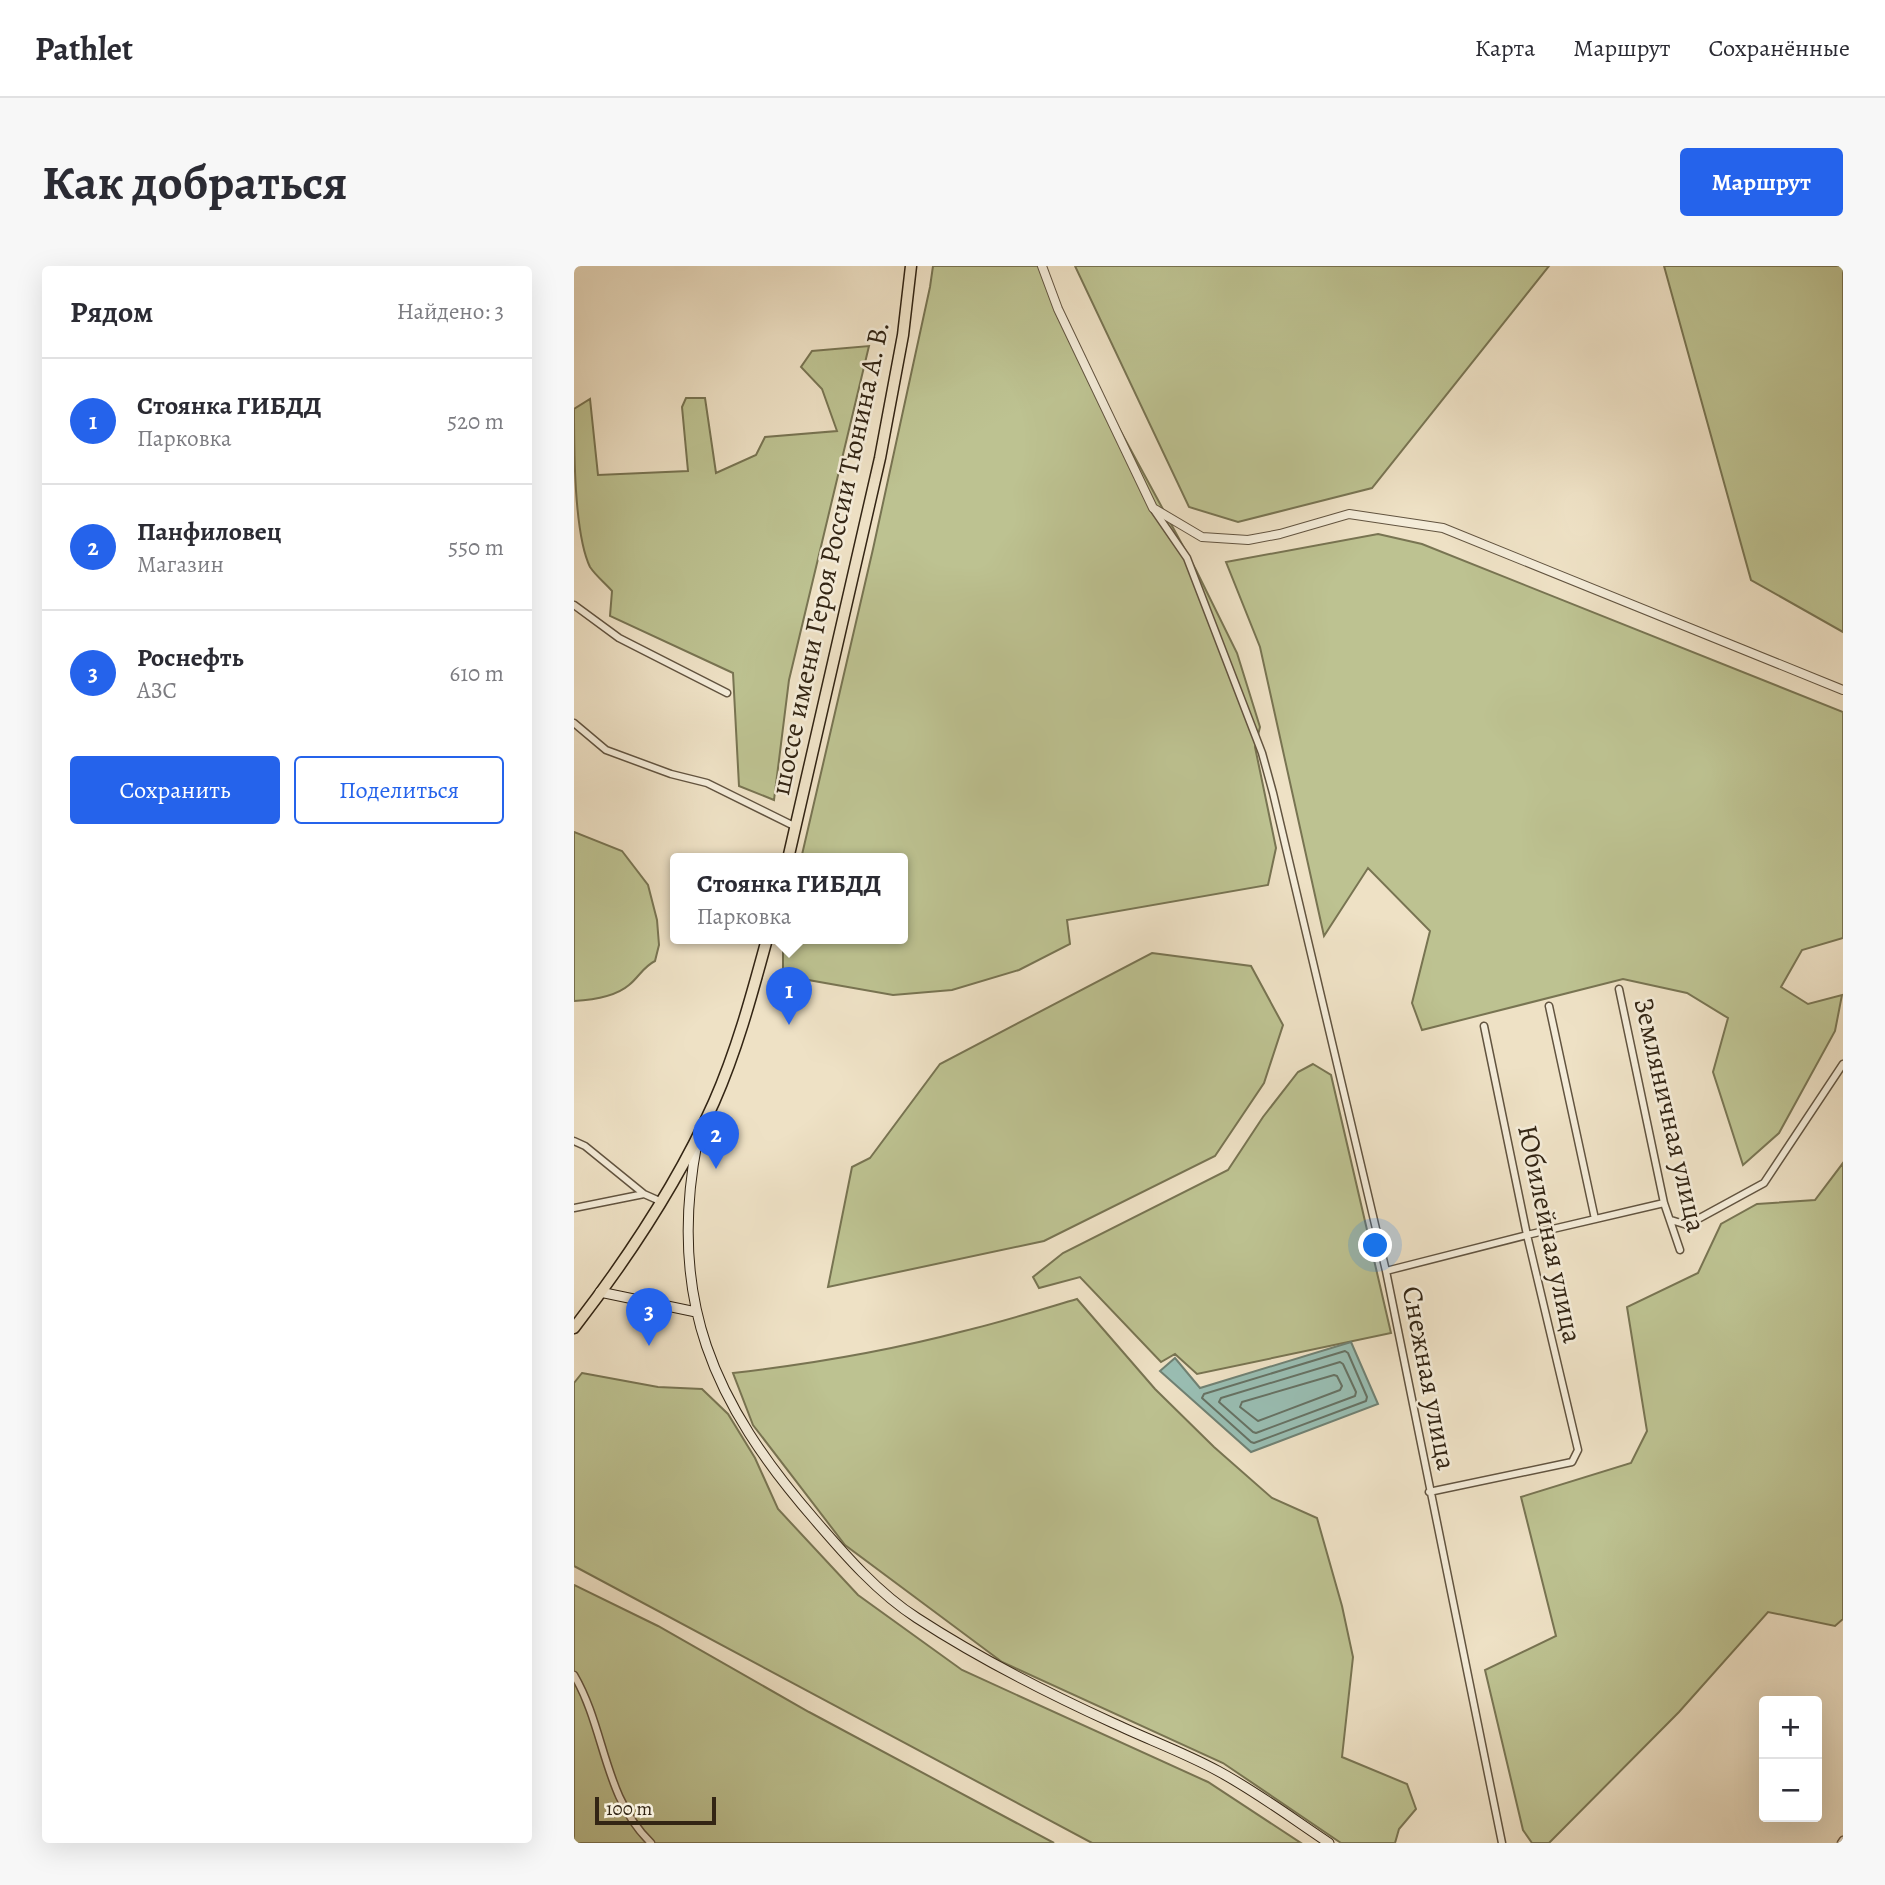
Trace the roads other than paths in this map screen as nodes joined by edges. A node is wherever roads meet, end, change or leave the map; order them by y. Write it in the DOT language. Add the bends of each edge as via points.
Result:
graph roads {
  1 [pos="911,266"];
  2 [pos="1042,266"];
  3 [pos="1153,508"];
  4 [pos="574,604"];
  5 [pos="1843,690"];
  6 [pos="727,693"];
  7 [pos="574,723"];
  8 [pos="796,827"];
  9 [pos="790,853"];
  10 [pos="766,944"];
  11 [pos="1619,989"];
  12 [pos="1549,1006"];
  13 [pos="1484,1026"];
  14 [pos="1843,1064"];
  15 [pos="699,1135"];
  16 [pos="574,1141"];
  17 [pos="644,1194"];
  18 [pos="662,1202"];
  19 [pos="1664,1203"];
  20 [pos="574,1208"];
  21 [pos="1595,1219"];
  22 [pos="1671,1220"];
  23 [pos="1527,1235"];
  24 [pos="1681,1250"];
  25 [pos="1386,1271"];
  26 [pos="600,1292"];
  27 [pos="696,1312"];
  28 [pos="574,1328"];
  29 [pos="1430,1492"];
  30 [pos="574,1675"];
  31 [pos="651,1843"];
  32 [pos="1329,1843"];
  33 [pos="1502,1843"];
  1 -- 8 [label="main road, шоссе имени Героя России Тюнина А. В." via="880,458"];
  2 -- 3 [label="street"];
  3 -- 5 [label="street" via="1202,537 1236,540 1280,534 1349,514 1443,527"];
  3 -- 25 [label="street, Снежная улица" via="1187,558 1262,753"];
  4 -- 6 [label="street" via="619,638"];
  7 -- 8 [label="street" via="606,750 707,783"];
  8 -- 9 [label="main road, шоссе имени Героя России Тюнина А. В."];
  10 -- 15 [label="main road" via="732,1057"];
  11 -- 19 [label="street, Земляничная улица"];
  12 -- 21 [label="street"];
  13 -- 23 [label="street, Юбилейная улица"];
  14 -- 22 [label="street" via="1764,1183 1687,1225"];
  15 -- 18 [label="main road"];
  15 -- 27 [label="main road" via="687,1229"];
  16 -- 17 [label="street"];
  17 -- 18 [label="street"];
  17 -- 20 [label="street"];
  18 -- 26 [label="main road"];
  19 -- 21 [label="street"];
  19 -- 22 [label="street, Земляничная улица"];
  21 -- 23 [label="street"];
  22 -- 24 [label="street, Земляничная улица"];
  23 -- 25 [label="street"];
  23 -- 29 [label="street, Юбилейная улица" via="1577,1450 1572,1462"];
  25 -- 29 [label="street, Снежная улица"];
  26 -- 27 [label="main road"];
  26 -- 28 [label="main road"];
  27 -- 32 [label="main road" via="710,1359 744,1428 837,1546 894,1600 996,1667 1218,1771"];
  29 -- 33 [label="street, Снежная улица"];
  30 -- 31 [label="street" via="608,1772 638,1829"];
}
